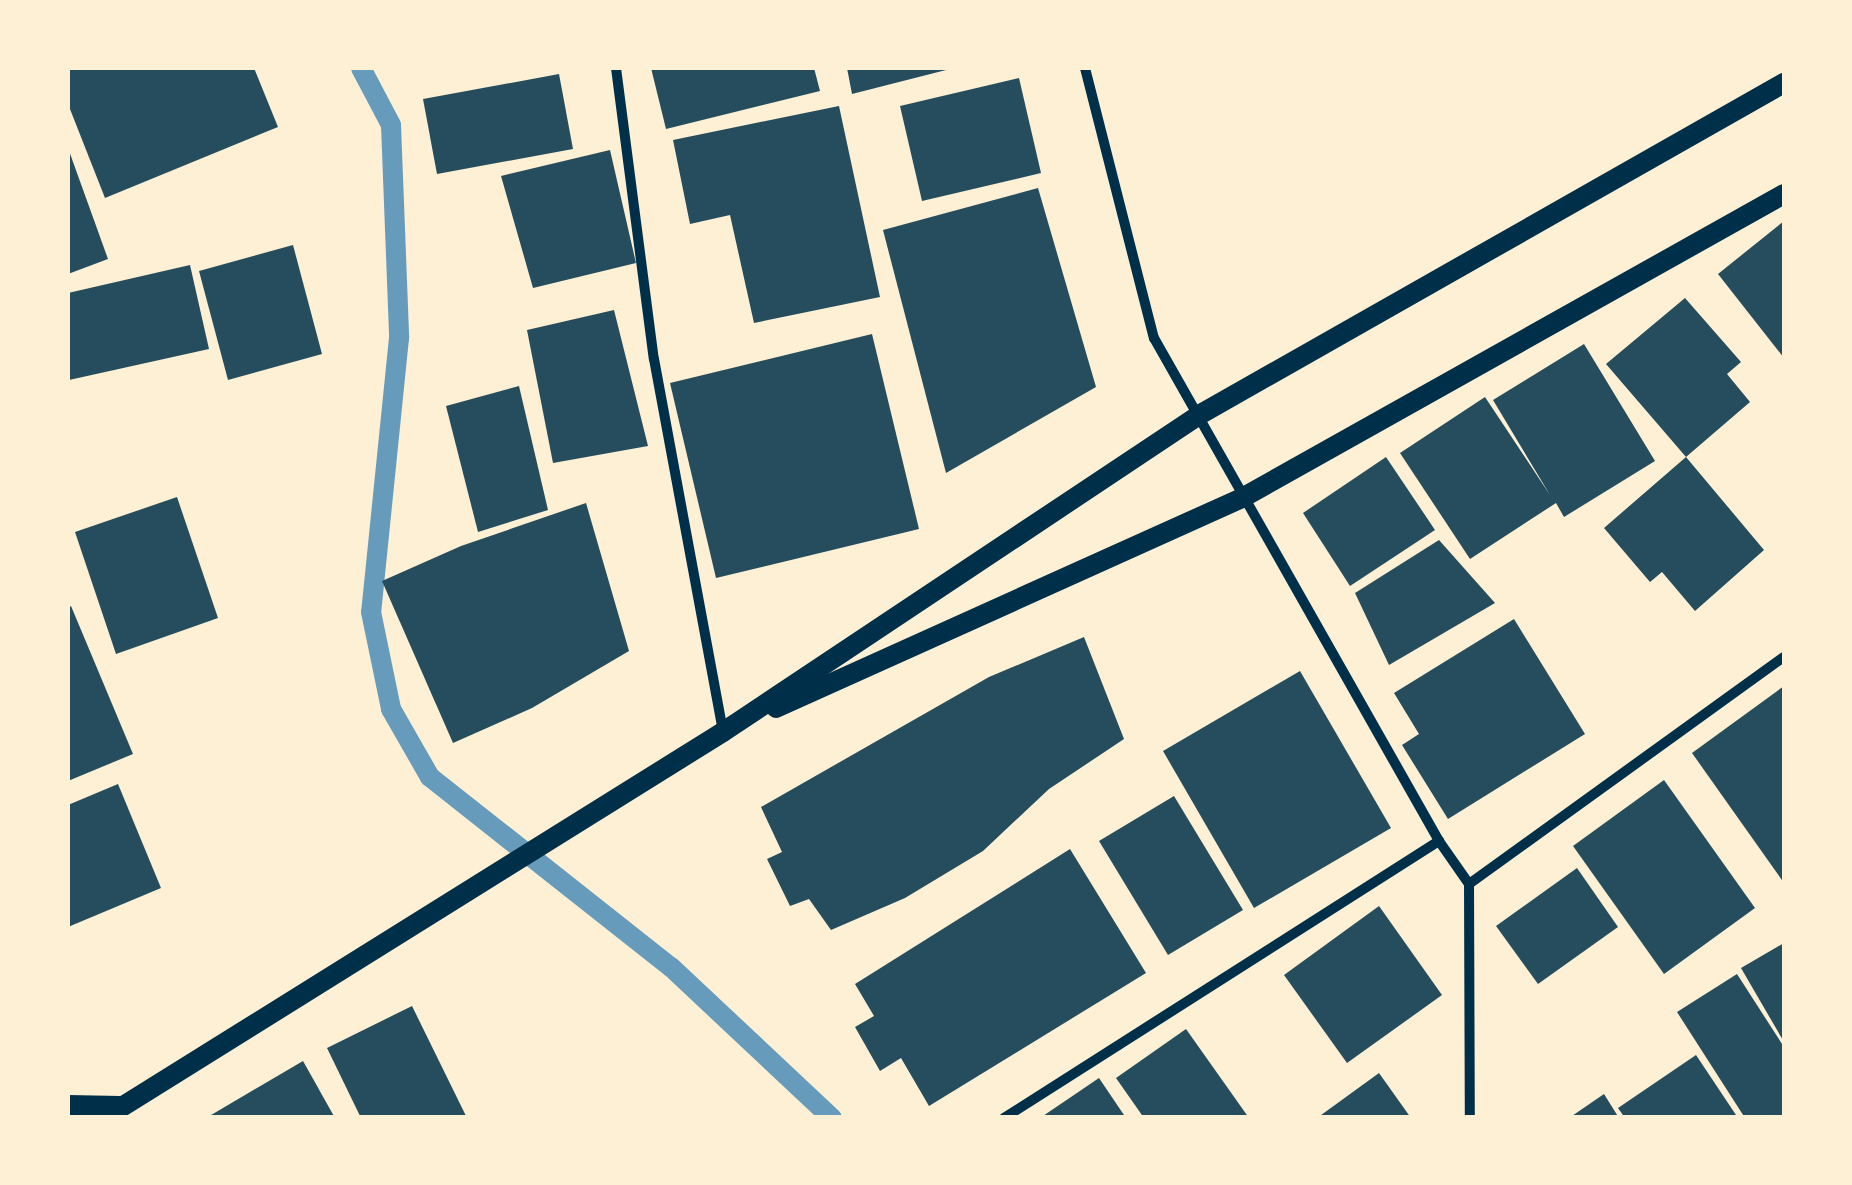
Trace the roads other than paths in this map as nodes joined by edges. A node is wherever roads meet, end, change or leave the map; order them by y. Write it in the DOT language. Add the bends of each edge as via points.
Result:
graph roads {
  1 [pos="616,68"];
  2 [pos="1086,68"];
  3 [pos="1784,83"];
  4 [pos="1784,194"];
  5 [pos="1199,416"];
  6 [pos="1242,498"];
  7 [pos="1784,657"];
  8 [pos="723,732"];
  9 [pos="1438,842"];
  10 [pos="1469,884"];
  11 [pos="68,1105"];
  12 [pos="113,1112"];
  13 [pos="1004,1118"];
  14 [pos="1470,1118"];
  1 -- 8 [label="street" via="654,359"];
  2 -- 5 [label="street" via="1154,338"];
  3 -- 5 [label="main road"];
  4 -- 6 [label="main road"];
  5 -- 6 [label="street"];
  5 -- 8 [label="main road"];
  6 -- 8 [label="main road"];
  6 -- 9 [label="street"];
  7 -- 10 [label="street"];
  8 -- 12 [label="main road"];
  9 -- 10 [label="street"];
  9 -- 13 [label="street"];
  10 -- 14 [label="street"];
  11 -- 12 [label="main road"];
}
